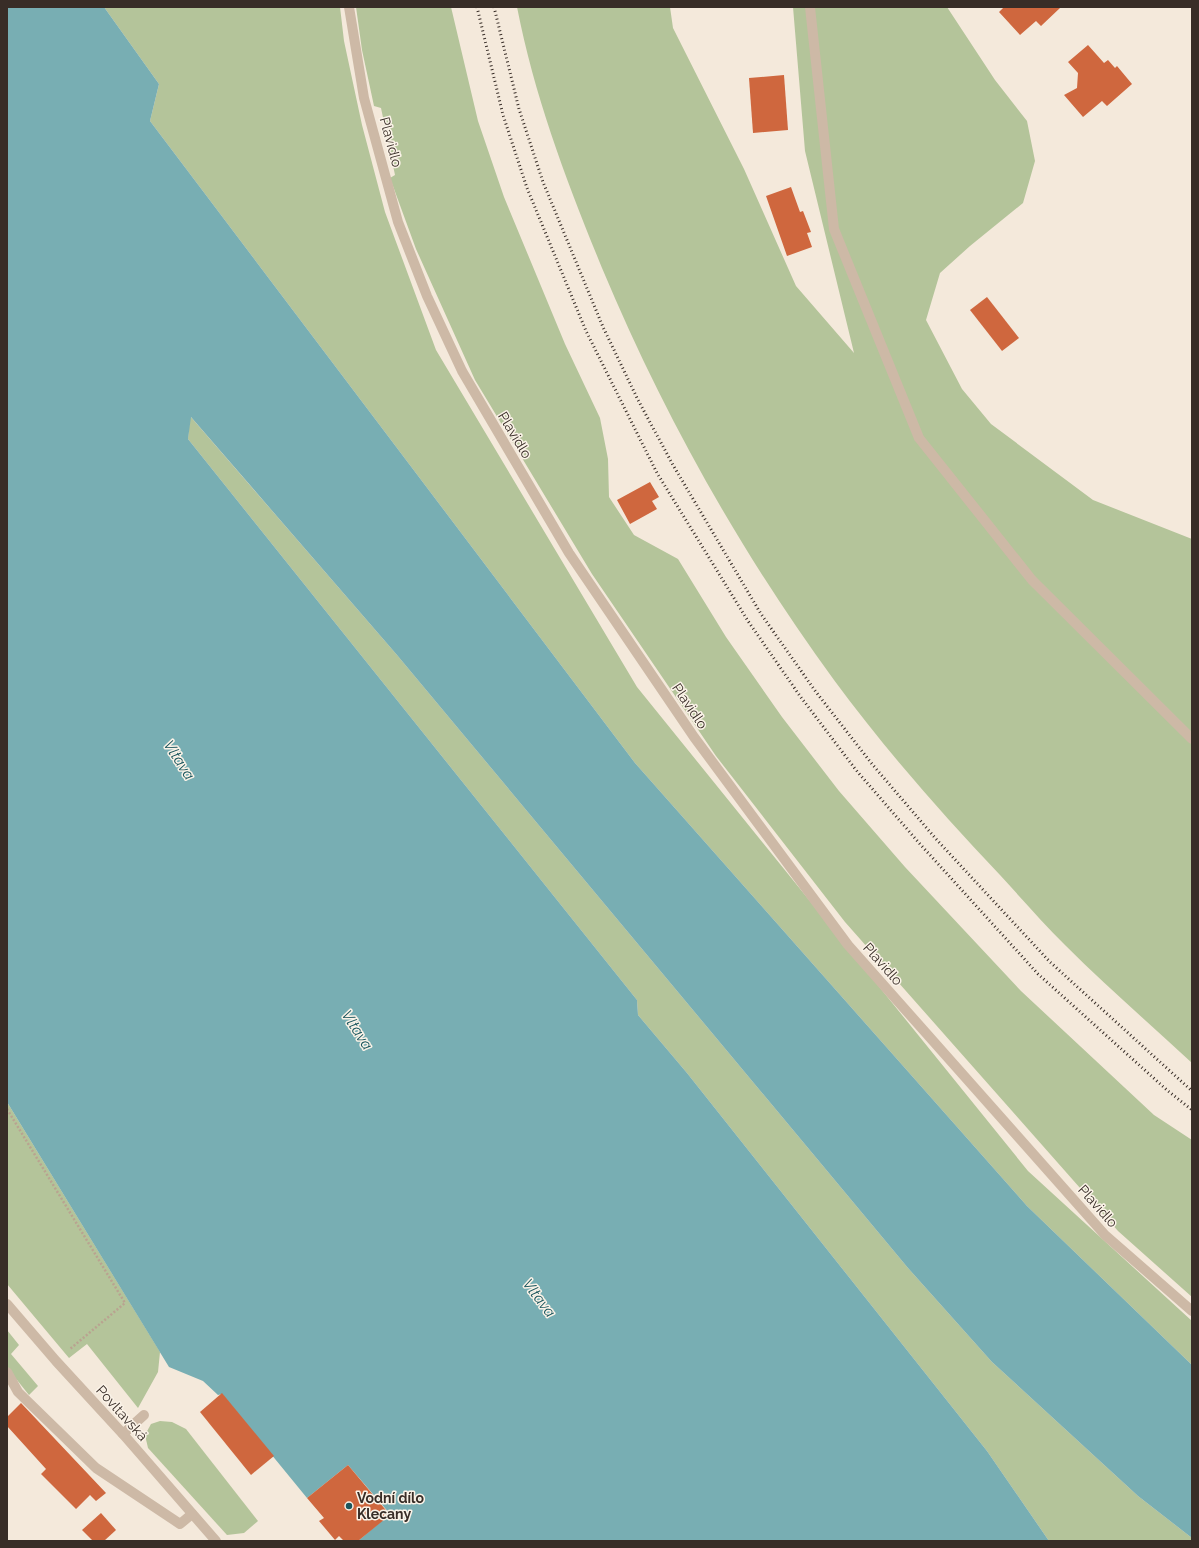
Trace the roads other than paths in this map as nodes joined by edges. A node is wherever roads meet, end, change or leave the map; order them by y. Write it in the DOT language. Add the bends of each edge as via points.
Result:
graph roads {
  1 [pos="349,7"];
  2 [pos="810,7"];
  3 [pos="1192,739"];
  4 [pos="7,1304"];
  5 [pos="1192,1311"];
  6 [pos="7,1372"];
  7 [pos="144,1415"];
  8 [pos="123,1434"];
  9 [pos="192,1514"];
  10 [pos="216,1541"];
  1 -- 5 [label="street, Plavidlo" via="364,98 398,222 427,296 462,371 569,553 694,737 848,946 1105,1235"];
  2 -- 3 [label="street" via="834,229 920,438 1032,580"];
  4 -- 8 [label="street, Povltavská"];
  6 -- 9 [label="street" via="18,1392 96,1468 180,1524"];
  7 -- 8 [label="street"];
  8 -- 9 [label="street, Povltavská"];
  9 -- 10 [label="street, Povltavská"];
}
